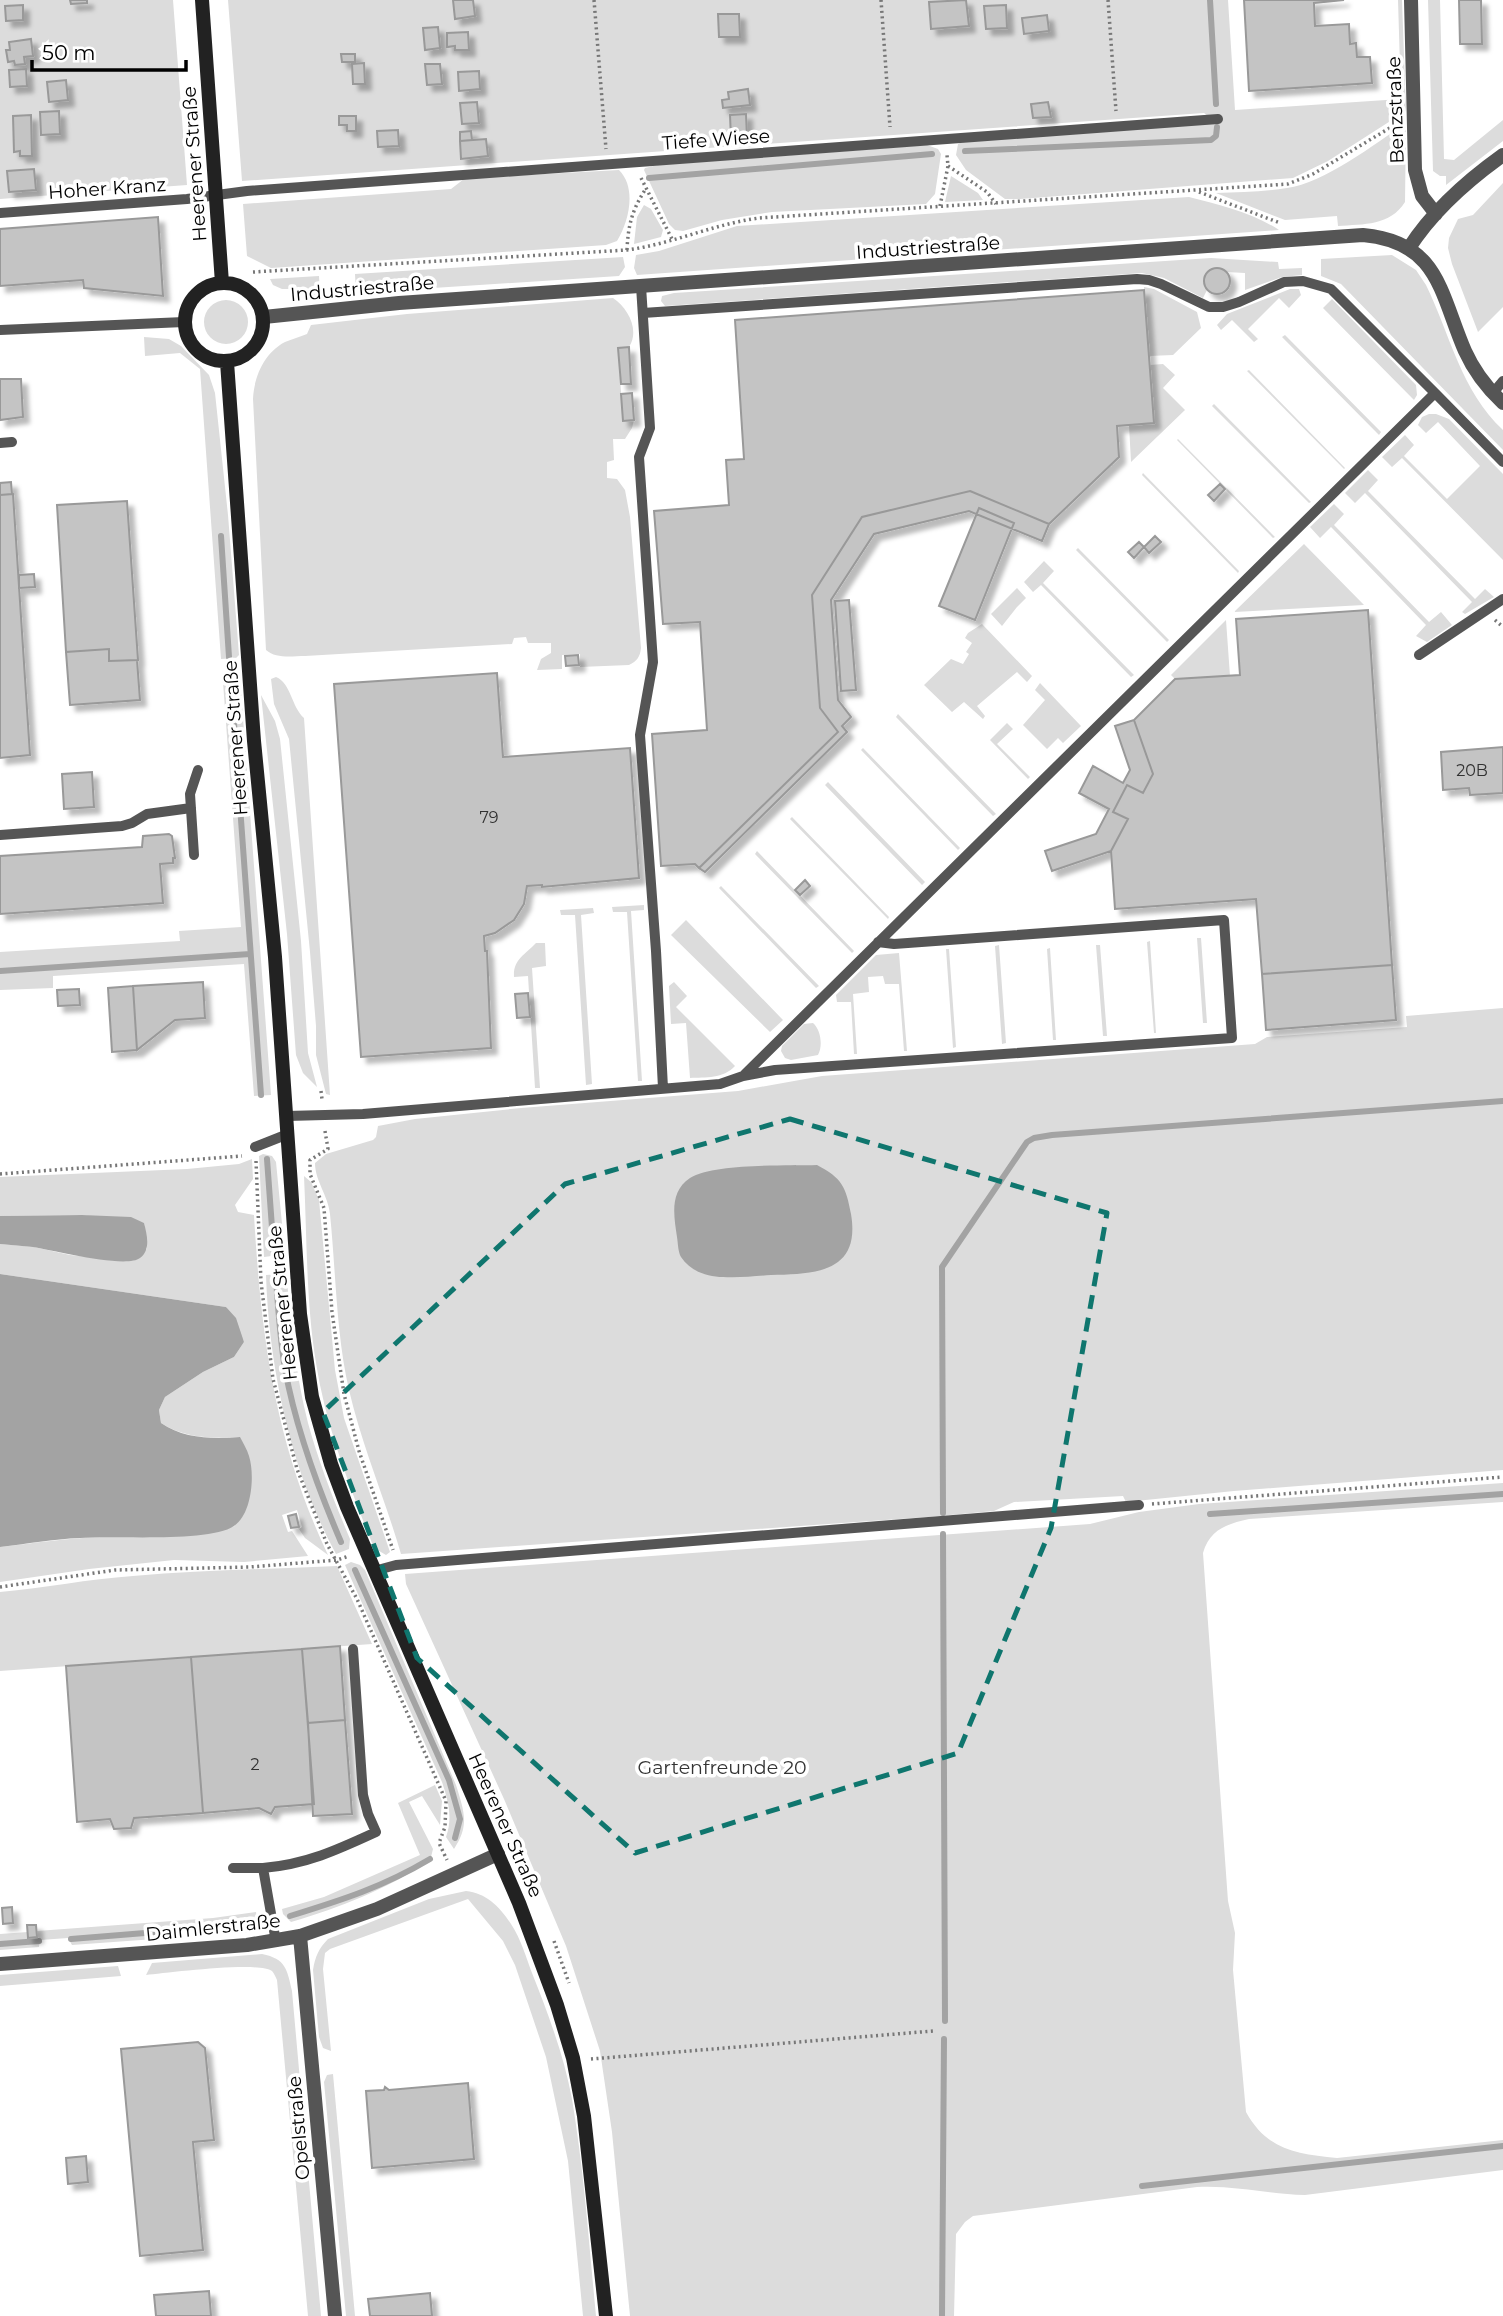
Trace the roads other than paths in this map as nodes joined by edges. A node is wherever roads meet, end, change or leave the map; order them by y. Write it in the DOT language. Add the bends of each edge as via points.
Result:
graph roads {
  1 [pos="202,0"];
  2 [pos="1411,0"];
  3 [pos="1218,119"];
  4 [pos="1503,155"];
  5 [pos="216,196"];
  6 [pos="0,213"];
  7 [pos="1436,214"];
  8 [pos="1409,248"];
  9 [pos="222,283"];
  10 [pos="641,286"];
  11 [pos="643,313"];
  12 [pos="264,317"];
  13 [pos="184,322"];
  14 [pos="0,330"];
  15 [pos="228,362"];
  16 [pos="1503,381"];
  17 [pos="1435,393"];
  18 [pos="1498,398"];
  19 [pos="12,442"];
  20 [pos="0,443"];
  21 [pos="1503,462"];
  22 [pos="1503,599"];
  23 [pos="1419,655"];
  24 [pos="198,770"];
  25 [pos="191,808"];
  26 [pos="0,835"];
  27 [pos="194,855"];
  28 [pos="878,942"];
  29 [pos="743,1076"];
  30 [pos="663,1088"];
  31 [pos="286,1116"];
  32 [pos="288,1134"];
  33 [pos="255,1147"];
  34 [pos="1139,1505"];
  35 [pos="374,1571"];
  36 [pos="353,1650"];
  37 [pos="498,1854"];
  38 [pos="233,1868"];
  39 [pos="263,1868"];
  40 [pos="300,1936"];
  41 [pos="276,1941"];
  42 [pos="0,1964"];
  43 [pos="335,2316"];
  44 [pos="606,2316"];
  1 -- 5 [label="main road, Heerener Straße"];
  2 -- 7 [label="street, Benzstraße" via="1418,184"];
  3 -- 5 [label="lane, Tiefe Wiese"];
  4 -- 7 [label="street"];
  5 -- 6 [label="lane, Hoher Kranz"];
  5 -- 9 [label="main road, Heerener Straße"];
  7 -- 8 [label="street"];
  8 -- 10 [label="street, Industriestraße" via="1394,240 1363,235"];
  8 -- 18 [label="street, Industriestraße" via="1434,274 1466,352"];
  9 -- 12 [label="main road" via="234,284 255,297"];
  9 -- 13 [label="main road" via="199,292"];
  10 -- 11 [label="lane"];
  10 -- 12 [label="street, Industriestraße"];
  11 -- 17 [label="lane" via="1137,279 1161,284 1199,304 1223,307 1284,282 1303,281 1337,294"];
  11 -- 30 [label="lane" via="650,428 639,457 653,662 640,735"];
  12 -- 15 [label="main road" via="263,332 250,353"];
  13 -- 14 [label="lane"];
  13 -- 15 [label="main road" via="194,348 215,361"];
  15 -- 31 [label="main road, Heerener Straße"];
  16 -- 18 [label="lane"];
  17 -- 21 [label="lane"];
  17 -- 28 [label="lane"];
  19 -- 20 [label="lane"];
  22 -- 23 [label="lane"];
  24 -- 25 [label="lane" via="190,794"];
  25 -- 26 [label="lane" via="147,814 122,826"];
  25 -- 27 [label="lane"];
  28 -- 29 [label="lane"];
  28 -- 29 [label="lane" via="1224,920 1232,1038 767,1070"];
  29 -- 30 [label="lane" via="720,1084"];
  30 -- 31 [label="lane" via="363,1114"];
  31 -- 32 [label="main road, Heerener Straße"];
  32 -- 33 [label="lane"];
  32 -- 35 [label="main road, Heerener Straße" via="300,1314 312,1397 331,1464"];
  34 -- 35 [label="lane" via="396,1564"];
  35 -- 37 [label="main road, Heerener Straße"];
  36 -- 39 [label="lane" via="363,1795 376,1832 294,1865"];
  37 -- 40 [label="street, Daimlerstraße" via="377,1909"];
  37 -- 44 [label="main road, Heerener Straße" via="540,1956 573,2058 590,2152"];
  38 -- 39 [label="lane"];
  39 -- 41 [label="lane"];
  40 -- 41 [label="street, Daimlerstraße"];
  40 -- 43 [label="street, Opelstraße"];
  41 -- 42 [label="street, Daimlerstraße"];
}
